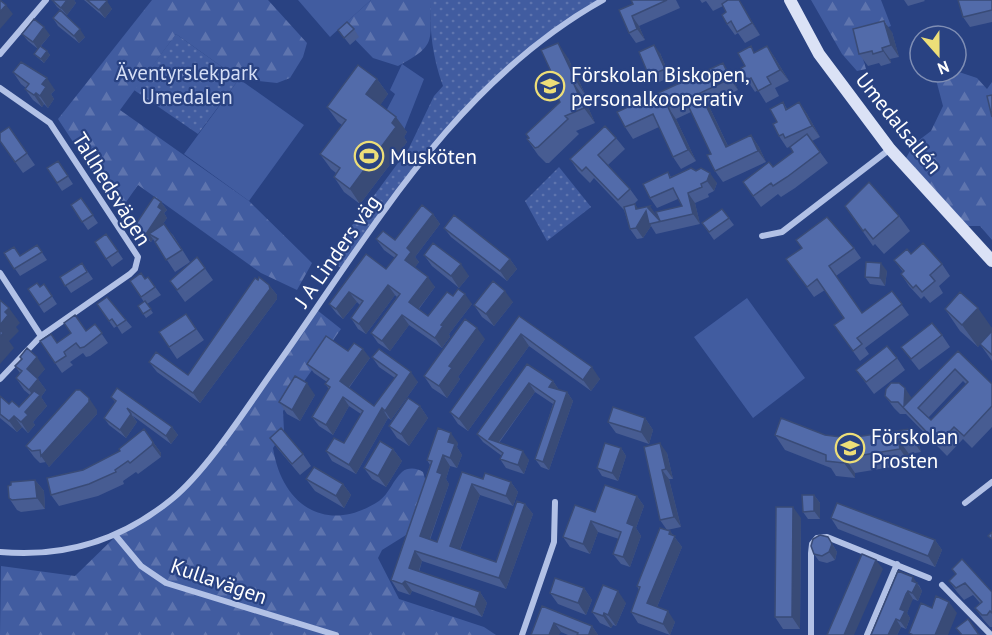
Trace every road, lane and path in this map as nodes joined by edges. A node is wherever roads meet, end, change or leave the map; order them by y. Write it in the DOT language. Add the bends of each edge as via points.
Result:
graph roads {
  1 [pos="46,0"];
  2 [pos="603,0"];
  3 [pos="790,0"];
  4 [pos="0,54"];
  5 [pos="0,88"];
  6 [pos="890,149"];
  7 [pos="762,236"];
  8 [pos="992,261"];
  9 [pos="0,273"];
  10 [pos="41,336"];
  11 [pos="0,379"];
  12 [pos="992,482"];
  13 [pos="555,502"];
  14 [pos="965,503"];
  15 [pos="116,536"];
  16 [pos="0,552"];
  17 [pos="897,564"];
  18 [pos="929,578"];
  19 [pos="942,585"];
  20 [pos="336,635"];
  21 [pos="522,635"];
  22 [pos="811,635"];
  23 [pos="867,635"];
  24 [pos="991,635"];
  1 -- 4 [label="street"];
  2 -- 15 [label="street, J A Linders väg" via="542,38 461,112 342,269 204,465 174,498"];
  3 -- 6 [label="street, Umedalsallén" via="819,54"];
  5 -- 10 [label="street, Tallhedsvägen" via="50,123 138,257 130,274"];
  6 -- 7 [label="street" via="782,232"];
  6 -- 8 [label="street, Umedalsallén"];
  9 -- 10 [label="street"];
  10 -- 11 [label="street, Tallhedsvägen"];
  12 -- 14 [label="street"];
  13 -- 21 [label="street" via="554,542"];
  15 -- 16 [label="street" via="51,553"];
  15 -- 20 [label="street, Kullavägen" via="141,566 166,583"];
  17 -- 18 [label="street"];
  17 -- 22 [label="street" via="827,537 817,538 811,553"];
  17 -- 23 [label="street"];
  19 -- 24 [label="street"];
}
